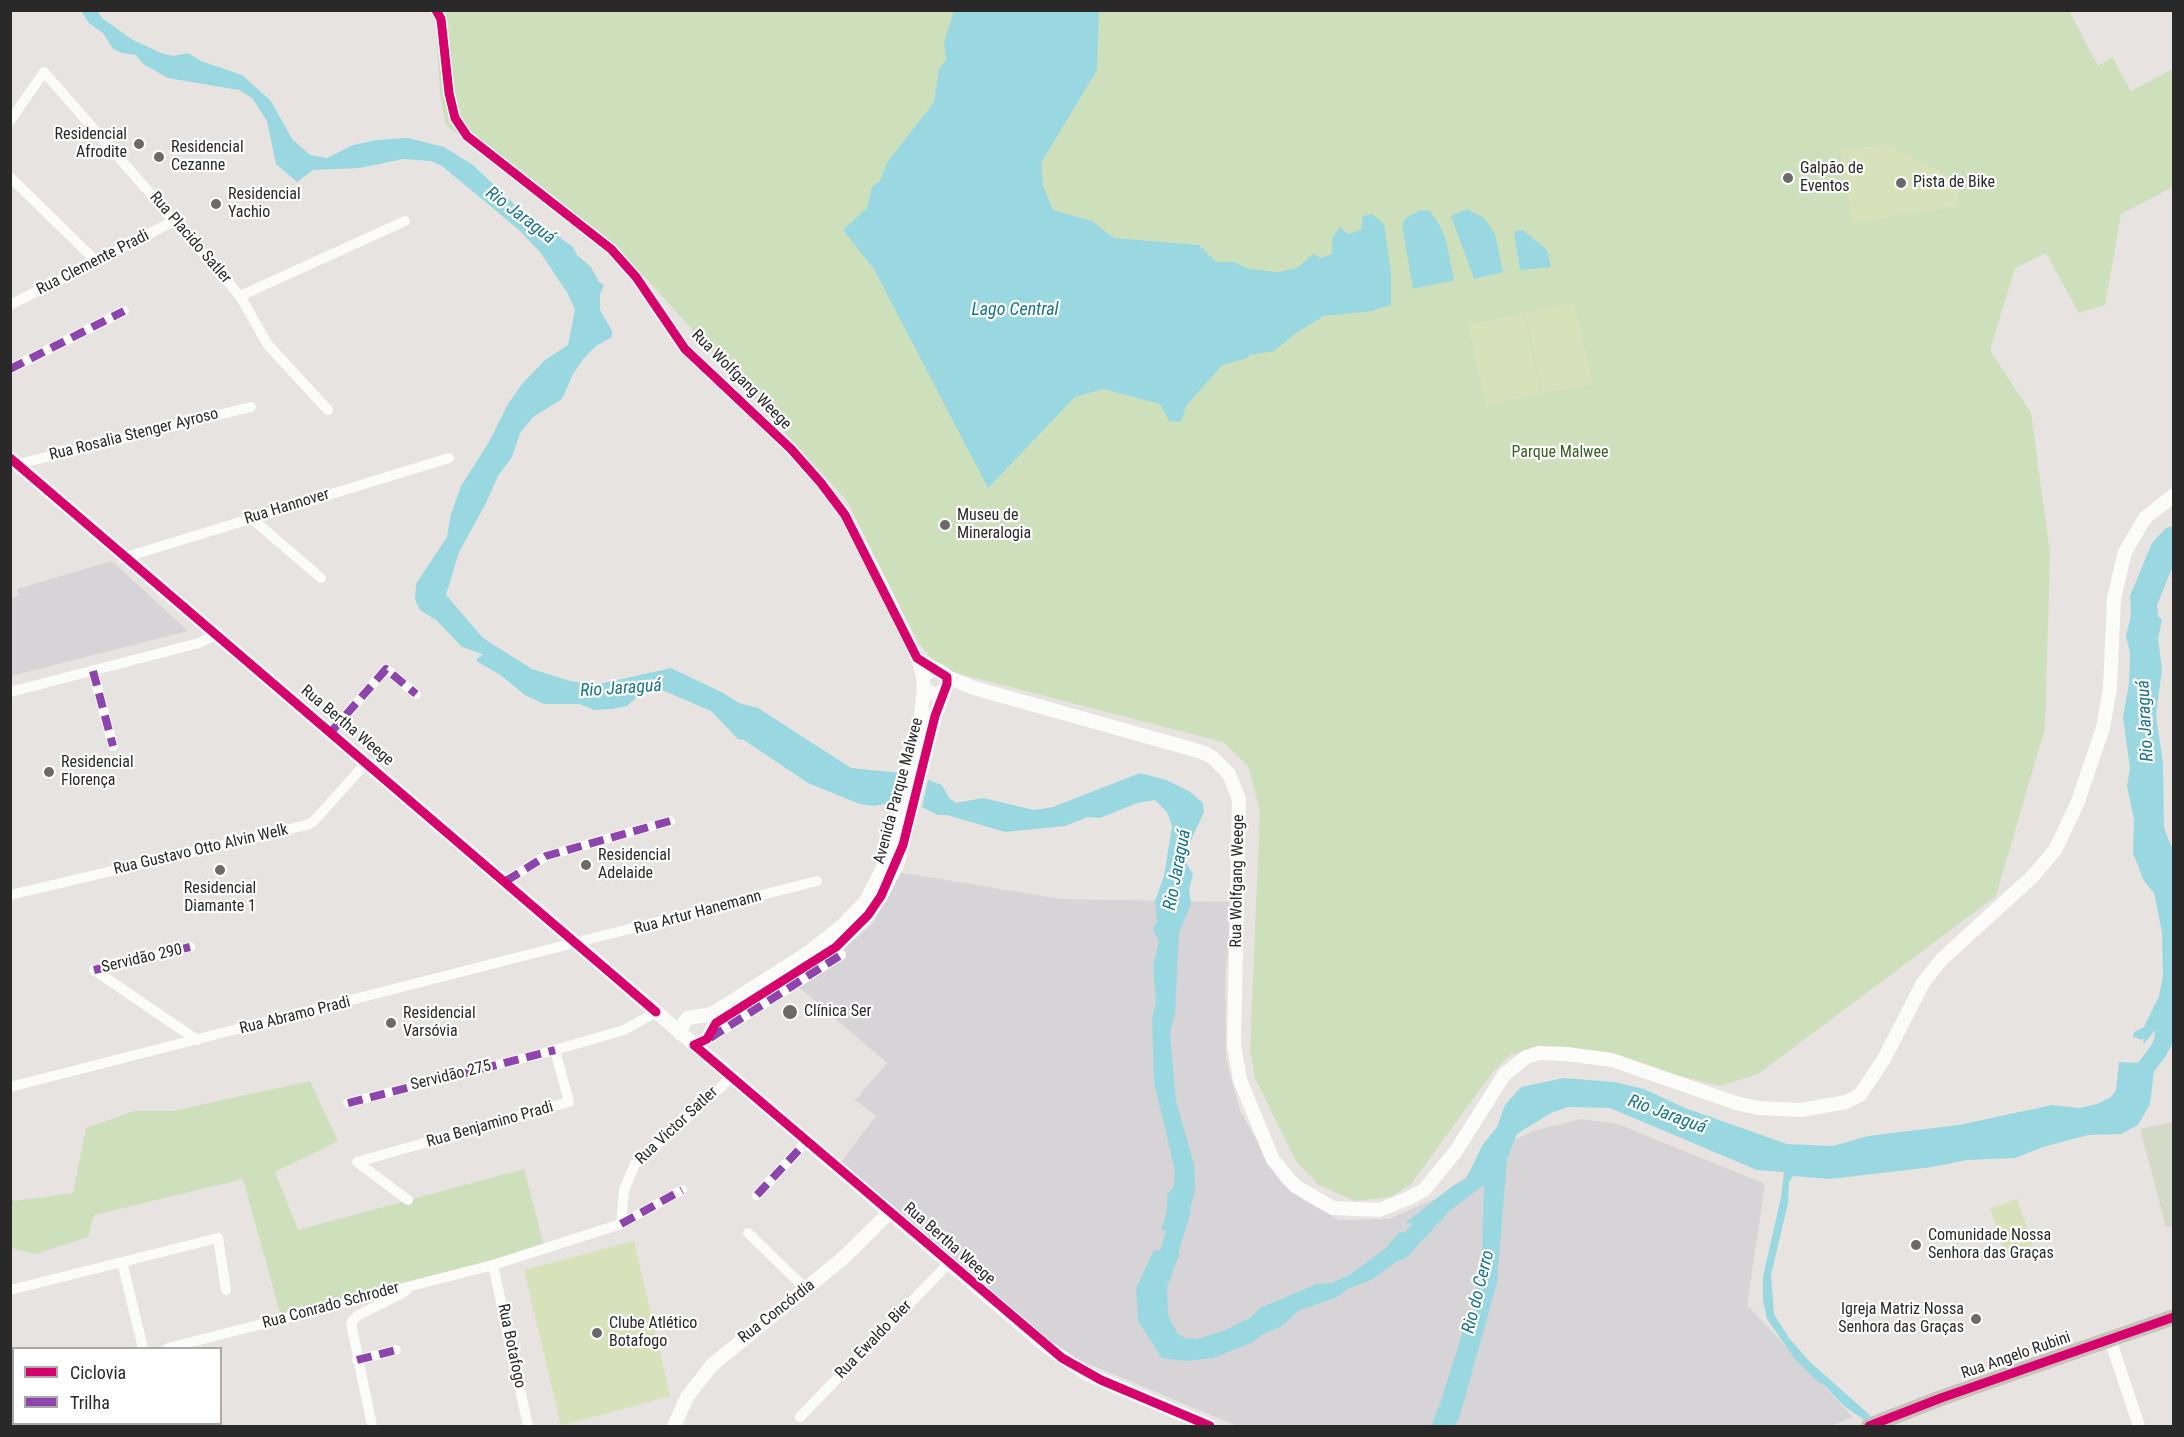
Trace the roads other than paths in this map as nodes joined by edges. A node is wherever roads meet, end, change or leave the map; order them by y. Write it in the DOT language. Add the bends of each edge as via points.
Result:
graph roads {
  1 [pos="436,10"];
  2 [pos="10,121"];
  3 [pos="10,177"];
  4 [pos="176,220"];
  5 [pos="405,221"];
  6 [pos="96,261"];
  7 [pos="240,296"];
  8 [pos="10,305"];
  9 [pos="124,311"];
  10 [pos="10,369"];
  11 [pos="250,407"];
  12 [pos="328,410"];
  13 [pos="449,458"];
  14 [pos="14,461"];
  15 [pos="2174,495"];
  16 [pos="251,518"];
  17 [pos="126,557"];
  18 [pos="321,578"];
  19 [pos="216,635"];
  20 [pos="917,658"];
  21 [pos="93,671"];
  22 [pos="945,681"];
  23 [pos="923,684"];
  24 [pos="10,692"];
  25 [pos="416,694"];
  26 [pos="331,732"];
  27 [pos="113,746"];
  28 [pos="919,755"];
  29 [pos="367,762"];
  30 [pos="906,813"];
  31 [pos="670,821"];
  32 [pos="506,881"];
  33 [pos="817,881"];
  34 [pos="10,895"];
  35 [pos="579,944"];
  36 [pos="190,947"];
  37 [pos="841,955"];
  38 [pos="659,1014"];
  39 [pos="704,1016"];
  40 [pos="686,1020"];
  41 [pos="681,1034"];
  42 [pos="710,1034"];
  43 [pos="196,1040"];
  44 [pos="694,1045"];
  45 [pos="555,1050"];
  46 [pos="715,1062"];
  47 [pos="732,1077"];
  48 [pos="10,1087"];
  49 [pos="348,1103"];
  50 [pos="807,1141"];
  51 [pos="682,1190"];
  52 [pos="757,1195"];
  53 [pos="408,1200"];
  54 [pos="890,1212"];
  55 [pos="621,1224"];
  56 [pos="748,1233"];
  57 [pos="122,1262"];
  58 [pos="949,1263"];
  59 [pos="493,1265"];
  60 [pos="422,1283"];
  61 [pos="806,1289"];
  62 [pos="10,1290"];
  63 [pos="226,1290"];
  64 [pos="2174,1317"];
  65 [pos="2110,1339"];
  66 [pos="197,1345"];
  67 [pos="142,1347"];
  68 [pos="178,1347"];
  69 [pos="396,1350"];
  70 [pos="357,1360"];
  71 [pos="800,1417"];
  72 [pos="675,1423"];
  73 [pos="372,1426"];
  74 [pos="528,1426"];
  75 [pos="1210,1426"];
  76 [pos="1869,1426"];
  77 [pos="2139,1426"];
  1 -- 20 [label="street, Rua Wolfgang Weege" via="441,19 455,118 467,136 611,249 636,277 685,349 821,483 845,515"];
  2 -- 4 [label="street, Rua Placido Satler" via="44,72"];
  3 -- 6 [label="street"];
  4 -- 6 [label="street, Rua Clemente Pradi"];
  4 -- 7 [label="street, Rua Placido Satler"];
  5 -- 7 [label="street, Rua Placido Satler"];
  6 -- 8 [label="street, Rua Clemente Pradi"];
  7 -- 12 [label="street" via="267,345"];
  9 -- 10 [label="street"];
  11 -- 14 [label="street, Rua Rosalia Stenger Ayroso"];
  13 -- 16 [label="street, Rua Hannover"];
  14 -- 17 [label="main road, Rua Bertha Weege"];
  15 -- 22 [label="main road, Rua Wolfgang Weege" via="2145,518 2125,552 2114,598 2110,688 2103,728 2077,804 2055,850 2033,876 1941,960 1923,983 1884,1059 1860,1095 1846,1102 1801,1110 1758,1108 1612,1060 1539,1053 1526,1057 1504,1075 1456,1151 1424,1190 1379,1210 1333,1209 1295,1186 1273,1160 1240,1080 1234,1046 1239,799 1229,774 1202,752"];
  16 -- 17 [label="street, Rua Hannover"];
  16 -- 18 [label="street"];
  17 -- 19 [label="main road, Rua Bertha Weege"];
  19 -- 21 [label="street"];
  19 -- 26 [label="main road, Rua Bertha Weege"];
  20 -- 22 [label="street, Rua Wolfgang Weege"];
  20 -- 23 [label="street, Rua Wolfgang Weege"];
  21 -- 24 [label="street"];
  21 -- 27 [label="street"];
  22 -- 23 [label="main road" via="934,694"];
  22 -- 23 [label="main road" via="929,671"];
  22 -- 28 [label="main road, Avenida Parque Malwee"];
  23 -- 28 [label="main road, Avenida Parque Malwee"];
  25 -- 26 [label="street" via="386,669"];
  26 -- 29 [label="main road, Rua Bertha Weege"];
  28 -- 30 [label="main road, Avenida Parque Malwee"];
  29 -- 32 [label="main road, Rua Bertha Weege"];
  29 -- 34 [label="street, Rua Gustavo Otto Alvin Welk" via="307,825"];
  30 -- 39 [label="main road, Avenida Parque Malwee" via="886,865 856,912 822,944"];
  30 -- 42 [label="main road, Avenida Parque Malwee" via="898,862 868,915 822,957 720,1020"];
  31 -- 32 [label="street" via="546,856"];
  32 -- 35 [label="main road, Rua Bertha Weege"];
  33 -- 35 [label="street, Rua Artur Hanemann"];
  35 -- 38 [label="main road, Rua Bertha Weege"];
  35 -- 43 [label="street, Rua Abramo Pradi"];
  36 -- 43 [label="street, Servidão 290" via="94,970"];
  37 -- 42 [label="street"];
  38 -- 40 [label="main road" via="673,1021"];
  38 -- 41 [label="main road, Rua Bertha Weege"];
  38 -- 45 [label="street" via="624,1030"];
  39 -- 40 [label="main road"];
  39 -- 42 [label="main road"];
  40 -- 41 [label="main road"];
  41 -- 44 [label="main road, Rua Bertha Weege"];
  42 -- 44 [label="main road" via="704,1042"];
  42 -- 46 [label="main road"];
  43 -- 48 [label="street, Rua Abramo Pradi"];
  44 -- 46 [label="main road, Rua Bertha Weege"];
  45 -- 49 [label="street, Servidão 275"];
  45 -- 53 [label="street, Rua Benjamino Pradi" via="569,1102 357,1162"];
  46 -- 47 [label="main road, Rua Bertha Weege"];
  47 -- 50 [label="main road, Rua Bertha Weege"];
  47 -- 55 [label="street, Rua Victor Satler" via="634,1164 624,1190"];
  50 -- 52 [label="street"];
  50 -- 54 [label="main road, Rua Bertha Weege"];
  51 -- 55 [label="street"];
  54 -- 58 [label="main road, Rua Bertha Weege"];
  54 -- 61 [label="main road, Rua Concórdia"];
  55 -- 59 [label="street"];
  56 -- 61 [label="street"];
  57 -- 62 [label="street"];
  57 -- 63 [label="street" via="218,1238"];
  57 -- 67 [label="street"];
  58 -- 71 [label="street, Rua Ewaldo Bier"];
  58 -- 75 [label="main road, Rua Bertha Weege" via="1076,1367"];
  59 -- 60 [label="street, Rua Conrado Schroder"];
  59 -- 74 [label="street, Rua Botafogo"];
  60 -- 66 [label="street, Rua Conrado Schroder"];
  60 -- 70 [label="street" via="357,1316 351,1323"];
  61 -- 72 [label="main road, Rua Concórdia" via="712,1365 687,1397"];
  64 -- 65 [label="main road, Rua Angelo Rubini"];
  65 -- 76 [label="main road, Rua Angelo Rubini"];
  65 -- 77 [label="street"];
  66 -- 68 [label="street, Rua Conrado Schroder"];
  69 -- 70 [label="street"];
  70 -- 73 [label="street"];
}
